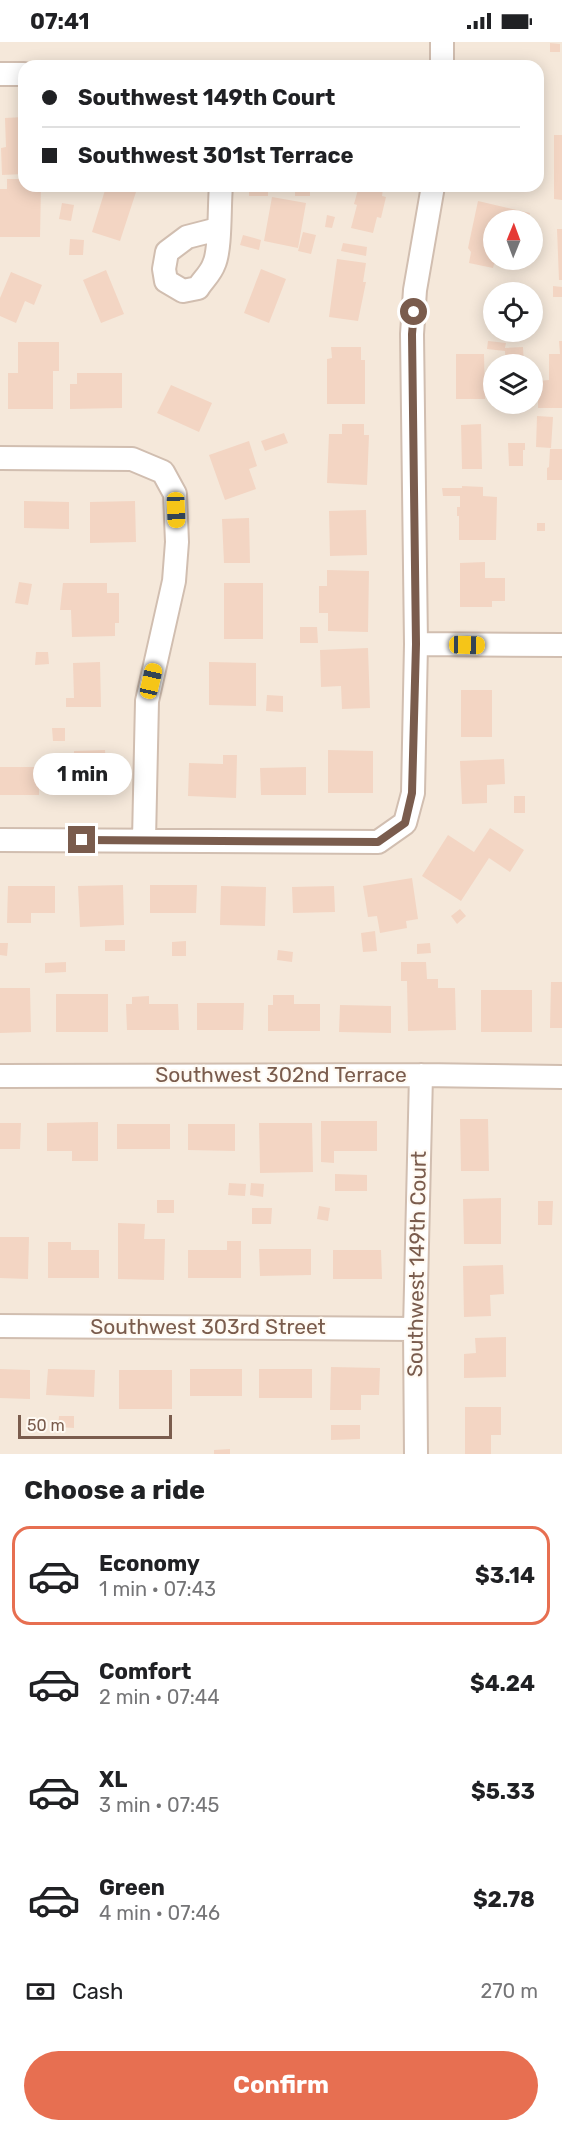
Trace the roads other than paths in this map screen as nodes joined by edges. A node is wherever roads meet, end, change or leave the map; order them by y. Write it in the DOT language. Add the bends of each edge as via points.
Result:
graph roads {
  1 [pos="442,42"];
  2 [pos="442,60"];
  3 [pos="0,74"];
  4 [pos="18,74"];
  5 [pos="221,192"];
  6 [pos="432,192"];
  7 [pos="218,229"];
  8 [pos="0,458"];
  9 [pos="416,644"];
  10 [pos="562,645"];
  11 [pos="0,840"];
  12 [pos="144,840"];
  13 [pos="421,1075"];
  14 [pos="0,1076"];
  15 [pos="562,1077"];
  16 [pos="0,1326"];
  17 [pos="415,1329"];
  18 [pos="416,1454"];
  1 -- 2 [label="street"];
  3 -- 4 [label="street"];
  5 -- 7 [label="street"];
  6 -- 9 [label="street" via="415,291 412,334"];
  8 -- 12 [label="street" via="132,459 163,472 175,494 174,581 147,701"];
  9 -- 10 [label="street"];
  9 -- 12 [label="street" via="412,793 405,823 378,842"];
  11 -- 12 [label="street"];
  13 -- 14 [label="street, Southwest 302nd Terrace"];
  13 -- 15 [label="street, Southwest 302nd Terrace"];
  13 -- 17 [label="street, Southwest 149th Court"];
  16 -- 17 [label="street, Southwest 303rd Street"];
  17 -- 18 [label="street, Southwest 149th Court"];
}
